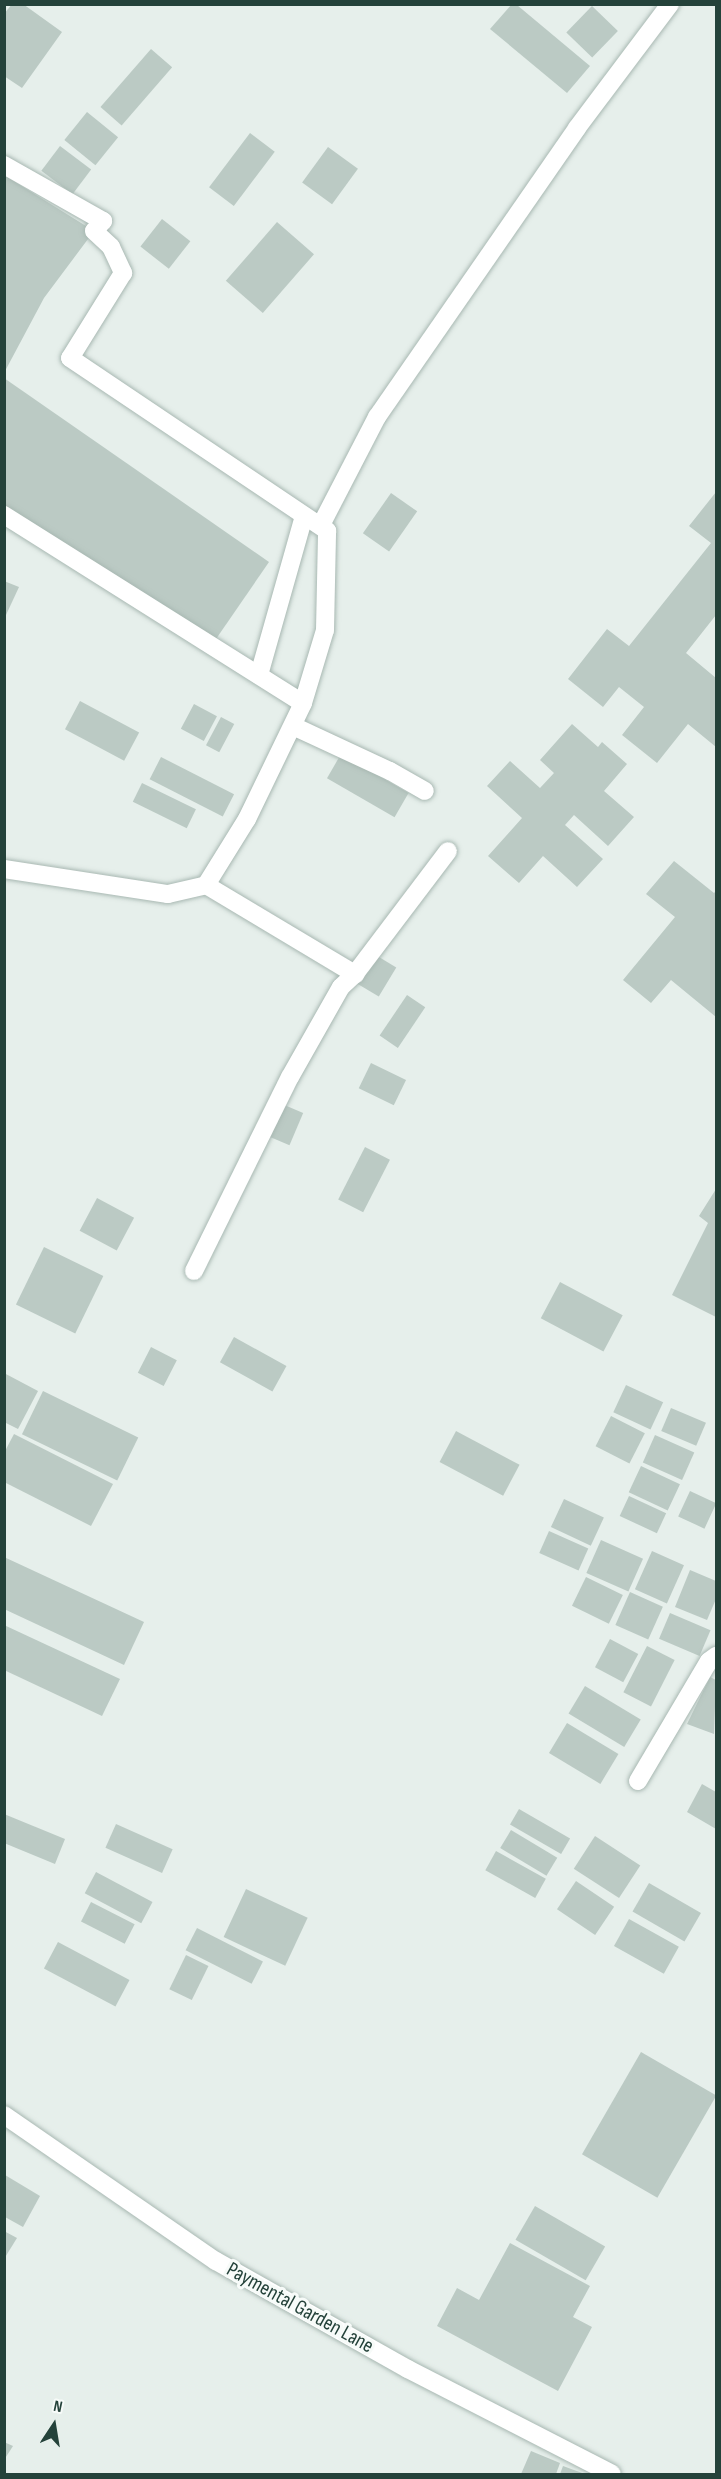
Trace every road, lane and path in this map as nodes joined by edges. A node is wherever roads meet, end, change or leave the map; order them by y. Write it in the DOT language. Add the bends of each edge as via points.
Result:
graph roads {
  1 [pos="670,4"];
  2 [pos="4,165"];
  3 [pos="4,515"];
  4 [pos="304,516"];
  5 [pos="327,531"];
  6 [pos="259,675"];
  7 [pos="303,703"];
  8 [pos="293,726"];
  9 [pos="425,791"];
  10 [pos="448,850"];
  11 [pos="4,869"];
  12 [pos="206,885"];
  13 [pos="355,974"];
  14 [pos="194,1271"];
  15 [pos="717,1656"];
  16 [pos="638,1781"];
  17 [pos="4,2115"];
  18 [pos="612,2475"];
  1 -- 5 [label="street" via="577,128 377,417 321,525"];
  2 -- 4 [label="street" via="103,222 94,231 111,247 123,273 70,358"];
  3 -- 6 [label="street"];
  4 -- 5 [label="street"];
  4 -- 6 [label="street"];
  5 -- 7 [label="street" via="325,630"];
  6 -- 7 [label="street"];
  7 -- 8 [label="street"];
  8 -- 9 [label="street"];
  8 -- 12 [label="street" via="247,819"];
  10 -- 13 [label="street"];
  11 -- 12 [label="street" via="168,894"];
  12 -- 13 [label="street"];
  13 -- 14 [label="street" via="341,987 290,1077"];
  15 -- 16 [label="street" via="709,1660"];
  17 -- 18 [label="street, Paymental Garden Lane" via="216,2261 408,2369"];
}
